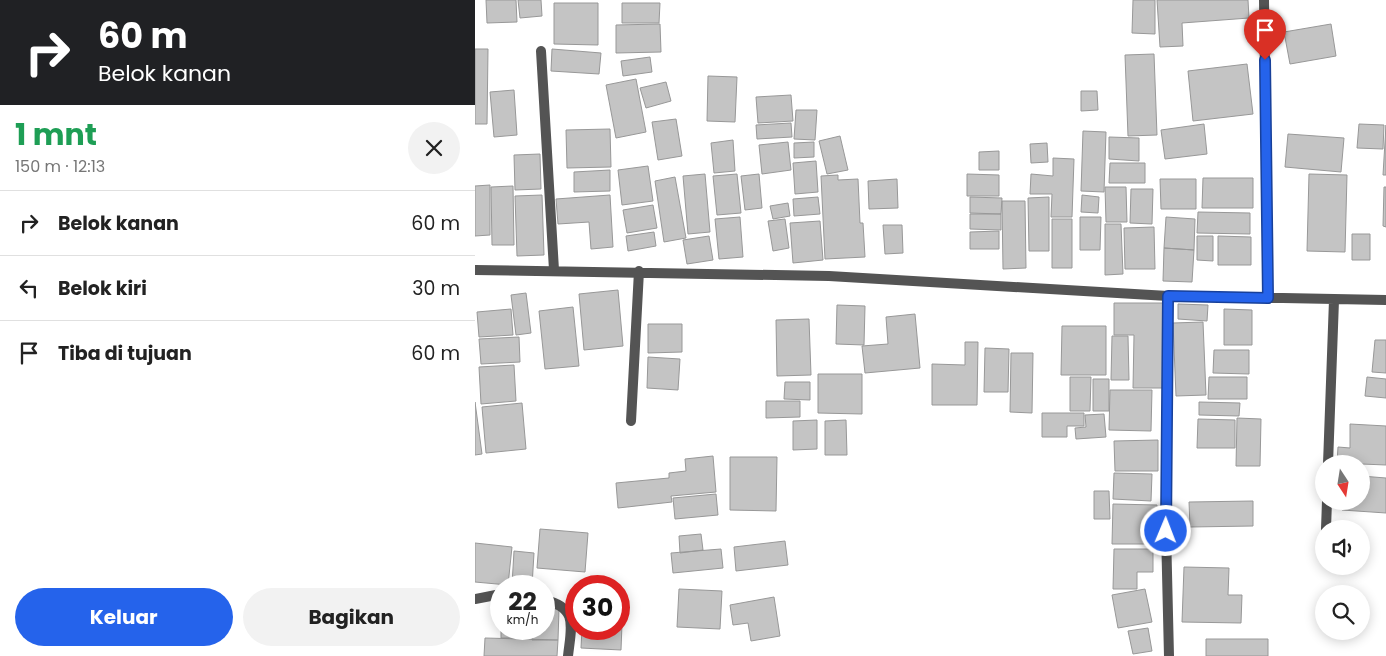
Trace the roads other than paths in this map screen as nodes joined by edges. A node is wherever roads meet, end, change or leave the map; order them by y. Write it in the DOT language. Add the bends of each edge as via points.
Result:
graph roads {
  1 [pos="1264,0"];
  2 [pos="541,51"];
  3 [pos="475,270"];
  4 [pos="554,270"];
  5 [pos="639,271"];
  6 [pos="1168,296"];
  7 [pos="1268,298"];
  8 [pos="1334,300"];
  9 [pos="1386,300"];
  10 [pos="631,421"];
  11 [pos="1328,455"];
  12 [pos="490,596"];
  13 [pos="475,599"];
  14 [pos="555,603"];
  15 [pos="568,656"];
  16 [pos="1169,656"];
  1 -- 7 [label="street"];
  2 -- 4 [label="street"];
  3 -- 4 [label="street"];
  4 -- 5 [label="street"];
  5 -- 6 [label="street" via="829,276"];
  5 -- 10 [label="street"];
  6 -- 7 [label="street"];
  6 -- 16 [label="street" via="1166,531"];
  7 -- 8 [label="street"];
  8 -- 9 [label="street"];
  8 -- 11 [label="street"];
  12 -- 13 [label="street"];
  14 -- 15 [label="street" via="566,610 571,619"];
}
